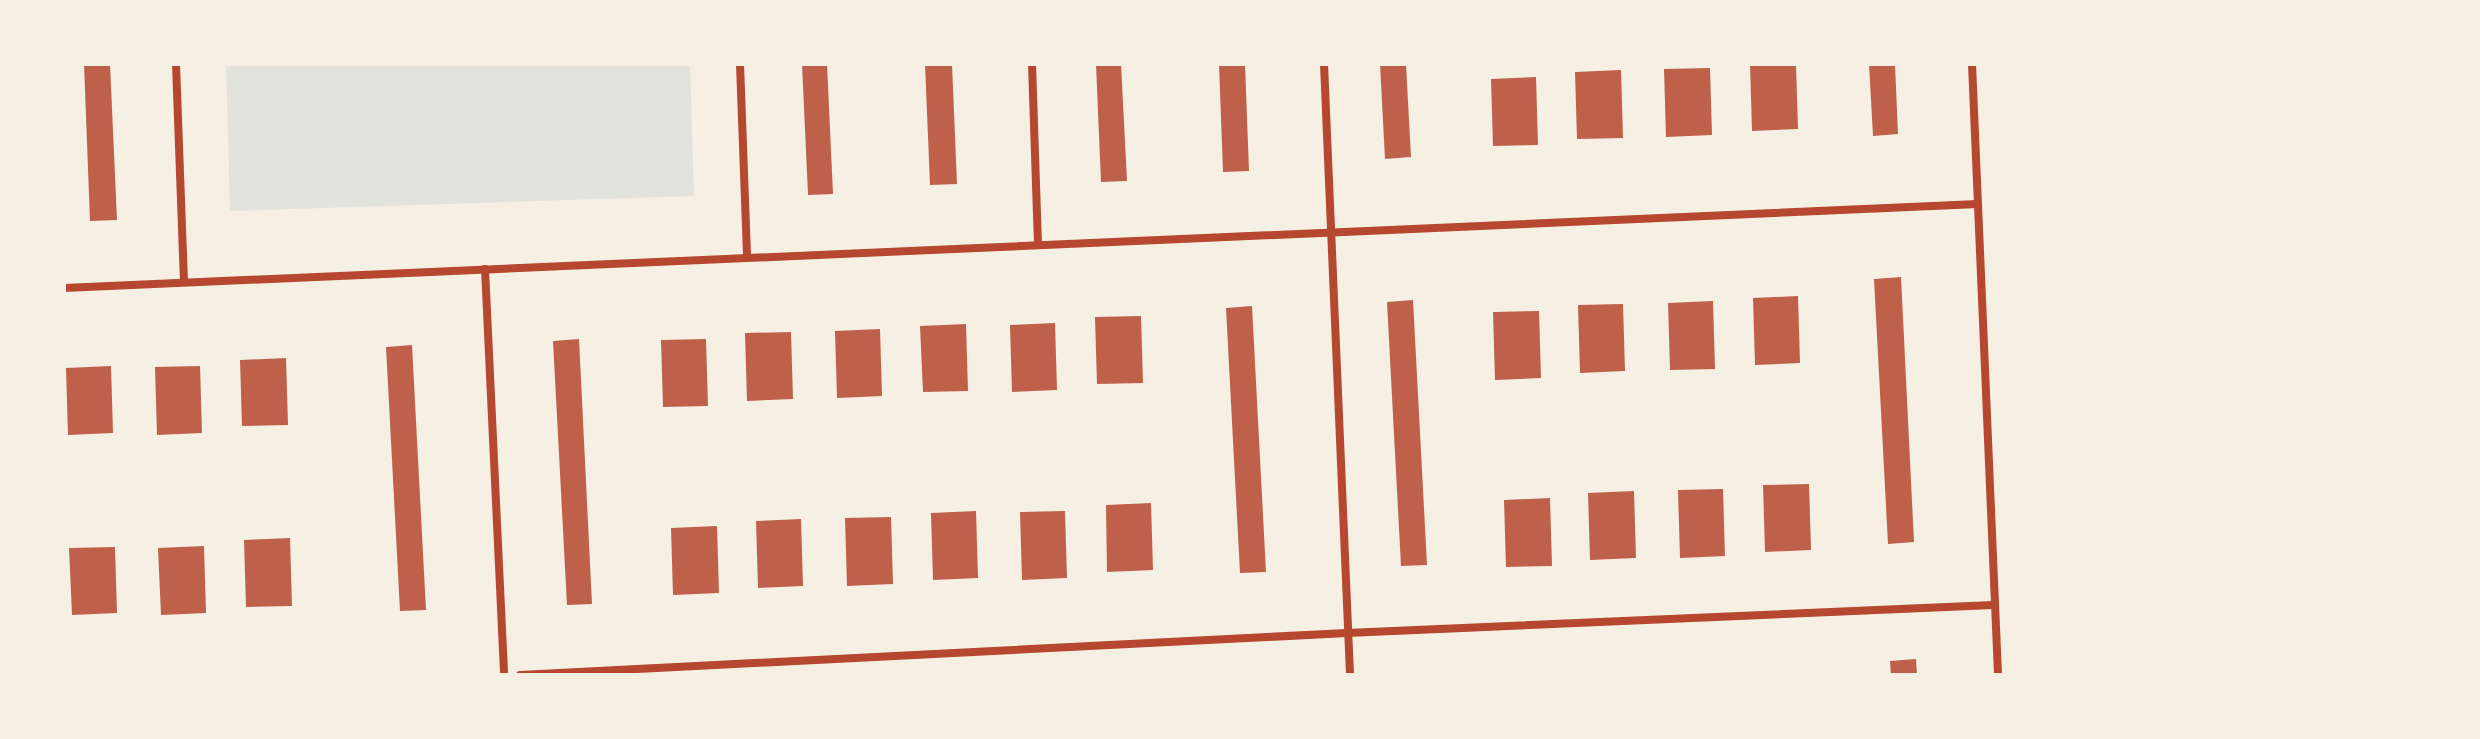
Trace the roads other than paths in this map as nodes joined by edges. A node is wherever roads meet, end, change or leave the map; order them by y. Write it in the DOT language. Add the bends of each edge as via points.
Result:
graph roads {
  1 [pos="176,64"];
  2 [pos="740,64"];
  3 [pos="1032,64"];
  4 [pos="1324,64"];
  5 [pos="1972,64"];
  6 [pos="1978,204"];
  7 [pos="1331,233"];
  8 [pos="1038,245"];
  9 [pos="747,258"];
  10 [pos="485,269"];
  11 [pos="184,282"];
  12 [pos="64,288"];
  13 [pos="1993,605"];
  14 [pos="1347,633"];
  15 [pos="504,675"];
  16 [pos="520,675"];
  17 [pos="1350,675"];
  18 [pos="1998,675"];
  1 -- 11 [label="street"];
  2 -- 9 [label="street"];
  3 -- 8 [label="street"];
  4 -- 7 [label="street"];
  5 -- 6 [label="street"];
  6 -- 7 [label="street"];
  6 -- 13 [label="street"];
  7 -- 8 [label="street"];
  7 -- 14 [label="street"];
  8 -- 9 [label="street"];
  9 -- 10 [label="street"];
  10 -- 11 [label="street"];
  10 -- 15 [label="street"];
  11 -- 12 [label="street"];
  13 -- 14 [label="street"];
  13 -- 18 [label="street"];
  14 -- 16 [label="street"];
  14 -- 17 [label="street"];
}
